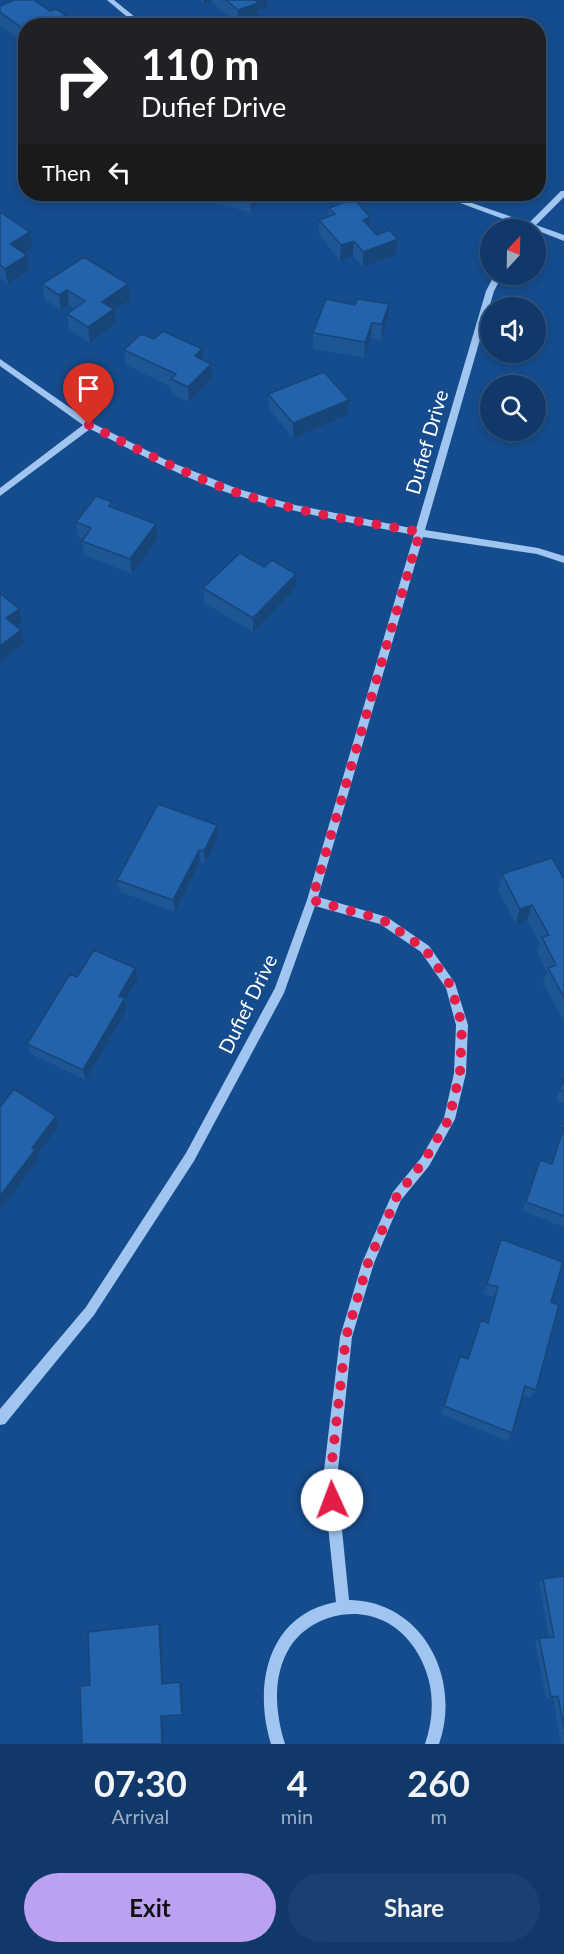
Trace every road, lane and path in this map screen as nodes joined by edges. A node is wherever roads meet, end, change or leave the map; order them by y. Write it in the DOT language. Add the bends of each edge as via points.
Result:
graph roads {
  1 [pos="110,0"];
  2 [pos="133,18"];
  3 [pos="564,194"];
  4 [pos="459,201"];
  5 [pos="507,219"];
  6 [pos="537,219"];
  7 [pos="546,232"];
  8 [pos="564,238"];
  9 [pos="493,285"];
  10 [pos="0,362"];
  11 [pos="89,425"];
  12 [pos="0,493"];
  13 [pos="420,532"];
  14 [pos="564,548"];
  15 [pos="538,551"];
  16 [pos="564,560"];
  17 [pos="312,900"];
  18 [pos="0,1419"];
  19 [pos="343,1606"];
  20 [pos="278,1744"];
  21 [pos="432,1744"];
  1 -- 2 [label="street"];
  3 -- 6 [label="street"];
  4 -- 5 [label="street"];
  7 -- 8 [label="street"];
  9 -- 13 [label="street, Dufief Drive"];
  10 -- 11 [label="street"];
  11 -- 12 [label="street"];
  11 -- 13 [label="street" via="165,463 236,492 295,508"];
  13 -- 15 [label="street"];
  13 -- 17 [label="street, Dufief Drive"];
  14 -- 15 [label="street"];
  15 -- 16 [label="street"];
  17 -- 18 [label="street, Dufief Drive" via="280,990 190,1157 90,1311"];
  17 -- 19 [label="street" via="383,920 425,949 451,986 462,1025 460,1073 449,1119 397,1196 368,1263 346,1337 330,1479"];
  19 -- 20 [label="street" via="316,1615 293,1632 277,1657 269,1687 270,1719"];
  19 -- 21 [label="street" via="370,1608 396,1619 418,1639 433,1667 440,1698 438,1730"];
}
